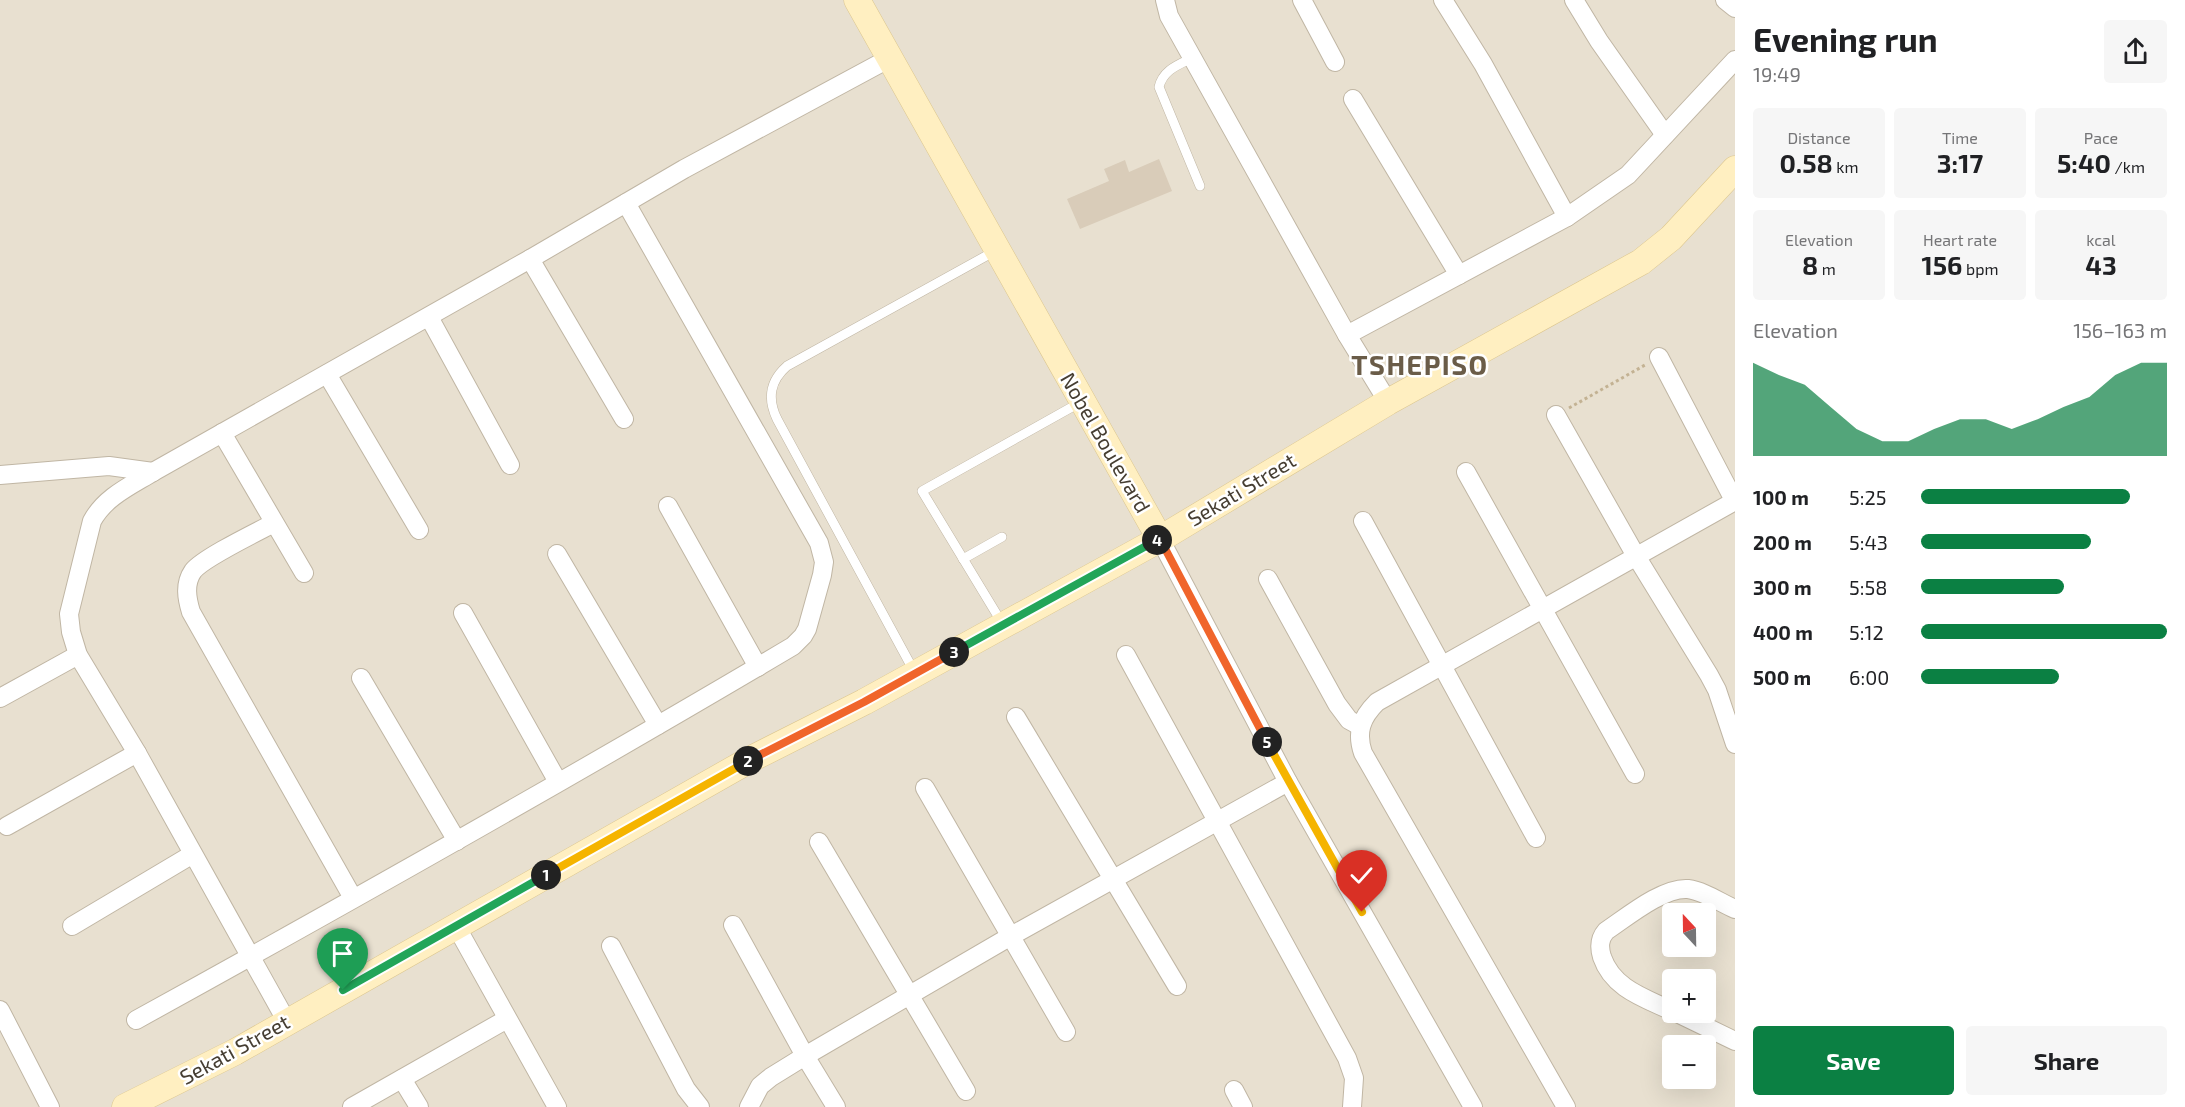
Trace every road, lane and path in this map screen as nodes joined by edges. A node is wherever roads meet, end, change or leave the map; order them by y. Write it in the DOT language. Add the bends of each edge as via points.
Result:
graph roads {
  1 [pos="857,0"];
  2 [pos="1165,0"];
  3 [pos="1302,0"];
  4 [pos="1443,0"];
  5 [pos="1574,0"];
  6 [pos="1725,0"];
  7 [pos="1735,8"];
  8 [pos="890,58"];
  9 [pos="1192,58"];
  10 [pos="1735,60"];
  11 [pos="1335,62"];
  12 [pos="1353,99"];
  13 [pos="1665,135"];
  14 [pos="1735,169"];
  15 [pos="1200,186"];
  16 [pos="626,203"];
  17 [pos="1567,217"];
  18 [pos="997,250"];
  19 [pos="530,260"];
  20 [pos="1459,275"];
  21 [pos="429,317"];
  22 [pos="1347,335"];
  23 [pos="1659,357"];
  24 [pos="327,374"];
  25 [pos="1082,402"];
  26 [pos="1388,402"];
  27 [pos="1556,415"];
  28 [pos="624,419"];
  29 [pos="222,433"];
  30 [pos="510,465"];
  31 [pos="153,472"];
  32 [pos="1466,472"];
  33 [pos="0,475"];
  34 [pos="1735,502"];
  35 [pos="668,506"];
  36 [pos="1363,521"];
  37 [pos="274,523"];
  38 [pos="419,530"];
  39 [pos="1002,537"];
  40 [pos="1160,539"];
  41 [pos="557,554"];
  42 [pos="1636,556"];
  43 [pos="963,559"];
  44 [pos="304,573"];
  45 [pos="1268,579"];
  46 [pos="1541,611"];
  47 [pos="463,613"];
  48 [pos="1003,625"];
  49 [pos="78,654"];
  50 [pos="1126,656"];
  51 [pos="1443,665"];
  52 [pos="758,667"];
  53 [pos="915,673"];
  54 [pos="361,678"];
  55 [pos="0,698"];
  56 [pos="1016,717"];
  57 [pos="658,725"];
  58 [pos="1360,726"];
  59 [pos="1735,744"];
  60 [pos="137,753"];
  61 [pos="1635,774"];
  62 [pos="558,782"];
  63 [pos="1288,782"];
  64 [pos="925,788"];
  65 [pos="1217,822"];
  66 [pos="7,826"];
  67 [pos="1536,838"];
  68 [pos="457,840"];
  69 [pos="819,842"];
  70 [pos="193,854"];
  71 [pos="1114,878"];
  72 [pos="353,898"];
  73 [pos="1735,909"];
  74 [pos="734,925"];
  75 [pos="72,926"];
  76 [pos="456,926"];
  77 [pos="1011,936"];
  78 [pos="611,946"];
  79 [pos="251,957"];
  80 [pos="1177,986"];
  81 [pos="911,996"];
  82 [pos="1662,1006"];
  83 [pos="0,1011"];
  84 [pos="507,1019"];
  85 [pos="136,1020"];
  86 [pos="287,1022"];
  87 [pos="1697,1023"];
  88 [pos="1066,1032"];
  89 [pos="1735,1041"];
  90 [pos="805,1056"];
  91 [pos="402,1079"];
  92 [pos="1233,1090"];
  93 [pos="966,1091"];
  94 [pos="50,1107"];
  95 [pos="125,1107"];
  96 [pos="352,1107"];
  97 [pos="418,1107"];
  98 [pos="557,1107"];
  99 [pos="700,1107"];
  100 [pos="750,1107"];
  101 [pos="836,1107"];
  102 [pos="1243,1107"];
  103 [pos="1352,1107"];
  104 [pos="1473,1107"];
  105 [pos="1566,1107"];
  1 -- 8 [label="street, Nobel Boulevard"];
  2 -- 9 [label="street" via="1169,16"];
  3 -- 11 [label="street"];
  4 -- 17 [label="street"];
  5 -- 13 [label="street"];
  6 -- 7 [label="street"];
  8 -- 16 [label="street"];
  8 -- 18 [label="street, Nobel Boulevard"];
  9 -- 15 [label="lane" via="1164,74 1160,87"];
  9 -- 22 [label="street"];
  10 -- 13 [label="street"];
  12 -- 20 [label="street"];
  13 -- 17 [label="street" via="1628,175"];
  14 -- 26 [label="street, Sekati Street" via="1671,238 1641,262"];
  16 -- 19 [label="street"];
  16 -- 52 [label="street" via="822,552 822,575 803,636"];
  17 -- 20 [label="street"];
  18 -- 25 [label="street, Nobel Boulevard"];
  18 -- 53 [label="lane" via="787,366 772,385 771,406 777,419"];
  19 -- 21 [label="street"];
  19 -- 28 [label="street"];
  20 -- 22 [label="street"];
  21 -- 24 [label="street"];
  21 -- 30 [label="street"];
  22 -- 26 [label="street"];
  23 -- 27 [label="path"];
  23 -- 34 [label="street"];
  24 -- 29 [label="street"];
  24 -- 38 [label="street"];
  25 -- 40 [label="street, Nobel Boulevard"];
  25 -- 43 [label="lane" via="922,491"];
  26 -- 40 [label="street, Sekati Street"];
  27 -- 42 [label="street"];
  29 -- 31 [label="street"];
  29 -- 37 [label="street"];
  31 -- 33 [label="street" via="109,466"];
  31 -- 49 [label="street" via="105,502 92,521 69,614"];
  32 -- 46 [label="street"];
  34 -- 42 [label="street"];
  35 -- 52 [label="street"];
  36 -- 51 [label="street"];
  37 -- 44 [label="street"];
  37 -- 72 [label="street" via="204,561 194,570 187,589 188,600 191,612"];
  39 -- 43 [label="lane"];
  40 -- 48 [label="street, Sekati Street"];
  40 -- 63 [label="street, Nobel Boulevard"];
  41 -- 57 [label="street"];
  42 -- 46 [label="street"];
  42 -- 59 [label="street" via="1717,690"];
  43 -- 48 [label="lane"];
  45 -- 58 [label="street" via="1337,704 1349,720"];
  46 -- 51 [label="street"];
  46 -- 61 [label="street"];
  47 -- 62 [label="street"];
  48 -- 53 [label="street, Sekati Street"];
  49 -- 55 [label="street"];
  49 -- 60 [label="street"];
  50 -- 65 [label="street"];
  51 -- 58 [label="street" via="1377,702"];
  51 -- 67 [label="street"];
  52 -- 57 [label="street"];
  53 -- 76 [label="street, Sekati Street" via="753,758"];
  54 -- 68 [label="street"];
  56 -- 71 [label="street"];
  57 -- 62 [label="street"];
  58 -- 105 [label="street" via="1364,753"];
  60 -- 66 [label="street"];
  60 -- 70 [label="street"];
  62 -- 68 [label="street"];
  63 -- 65 [label="street"];
  63 -- 104 [label="street, Nobel Boulevard"];
  64 -- 77 [label="street"];
  65 -- 71 [label="street"];
  65 -- 103 [label="street" via="1347,1058 1354,1078"];
  68 -- 72 [label="street"];
  69 -- 81 [label="street"];
  70 -- 75 [label="street"];
  70 -- 79 [label="street"];
  71 -- 77 [label="street"];
  71 -- 80 [label="street"];
  72 -- 79 [label="street"];
  73 -- 82 [label="street" via="1696,891 1676,890 1649,903 1602,936 1600,950 1608,971 1631,992"];
  74 -- 90 [label="street"];
  76 -- 84 [label="street"];
  76 -- 86 [label="street, Sekati Street"];
  77 -- 81 [label="street"];
  77 -- 88 [label="street"];
  78 -- 99 [label="street" via="686,1089"];
  79 -- 85 [label="street"];
  79 -- 86 [label="street"];
  81 -- 90 [label="street"];
  81 -- 93 [label="street"];
  83 -- 94 [label="street"];
  84 -- 91 [label="street"];
  84 -- 98 [label="street"];
  86 -- 95 [label="street, Sekati Street"];
  87 -- 89 [label="street"];
  90 -- 100 [label="street" via="760,1086"];
  90 -- 101 [label="street"];
  91 -- 96 [label="street"];
  91 -- 97 [label="street"];
  92 -- 102 [label="street"];
}
